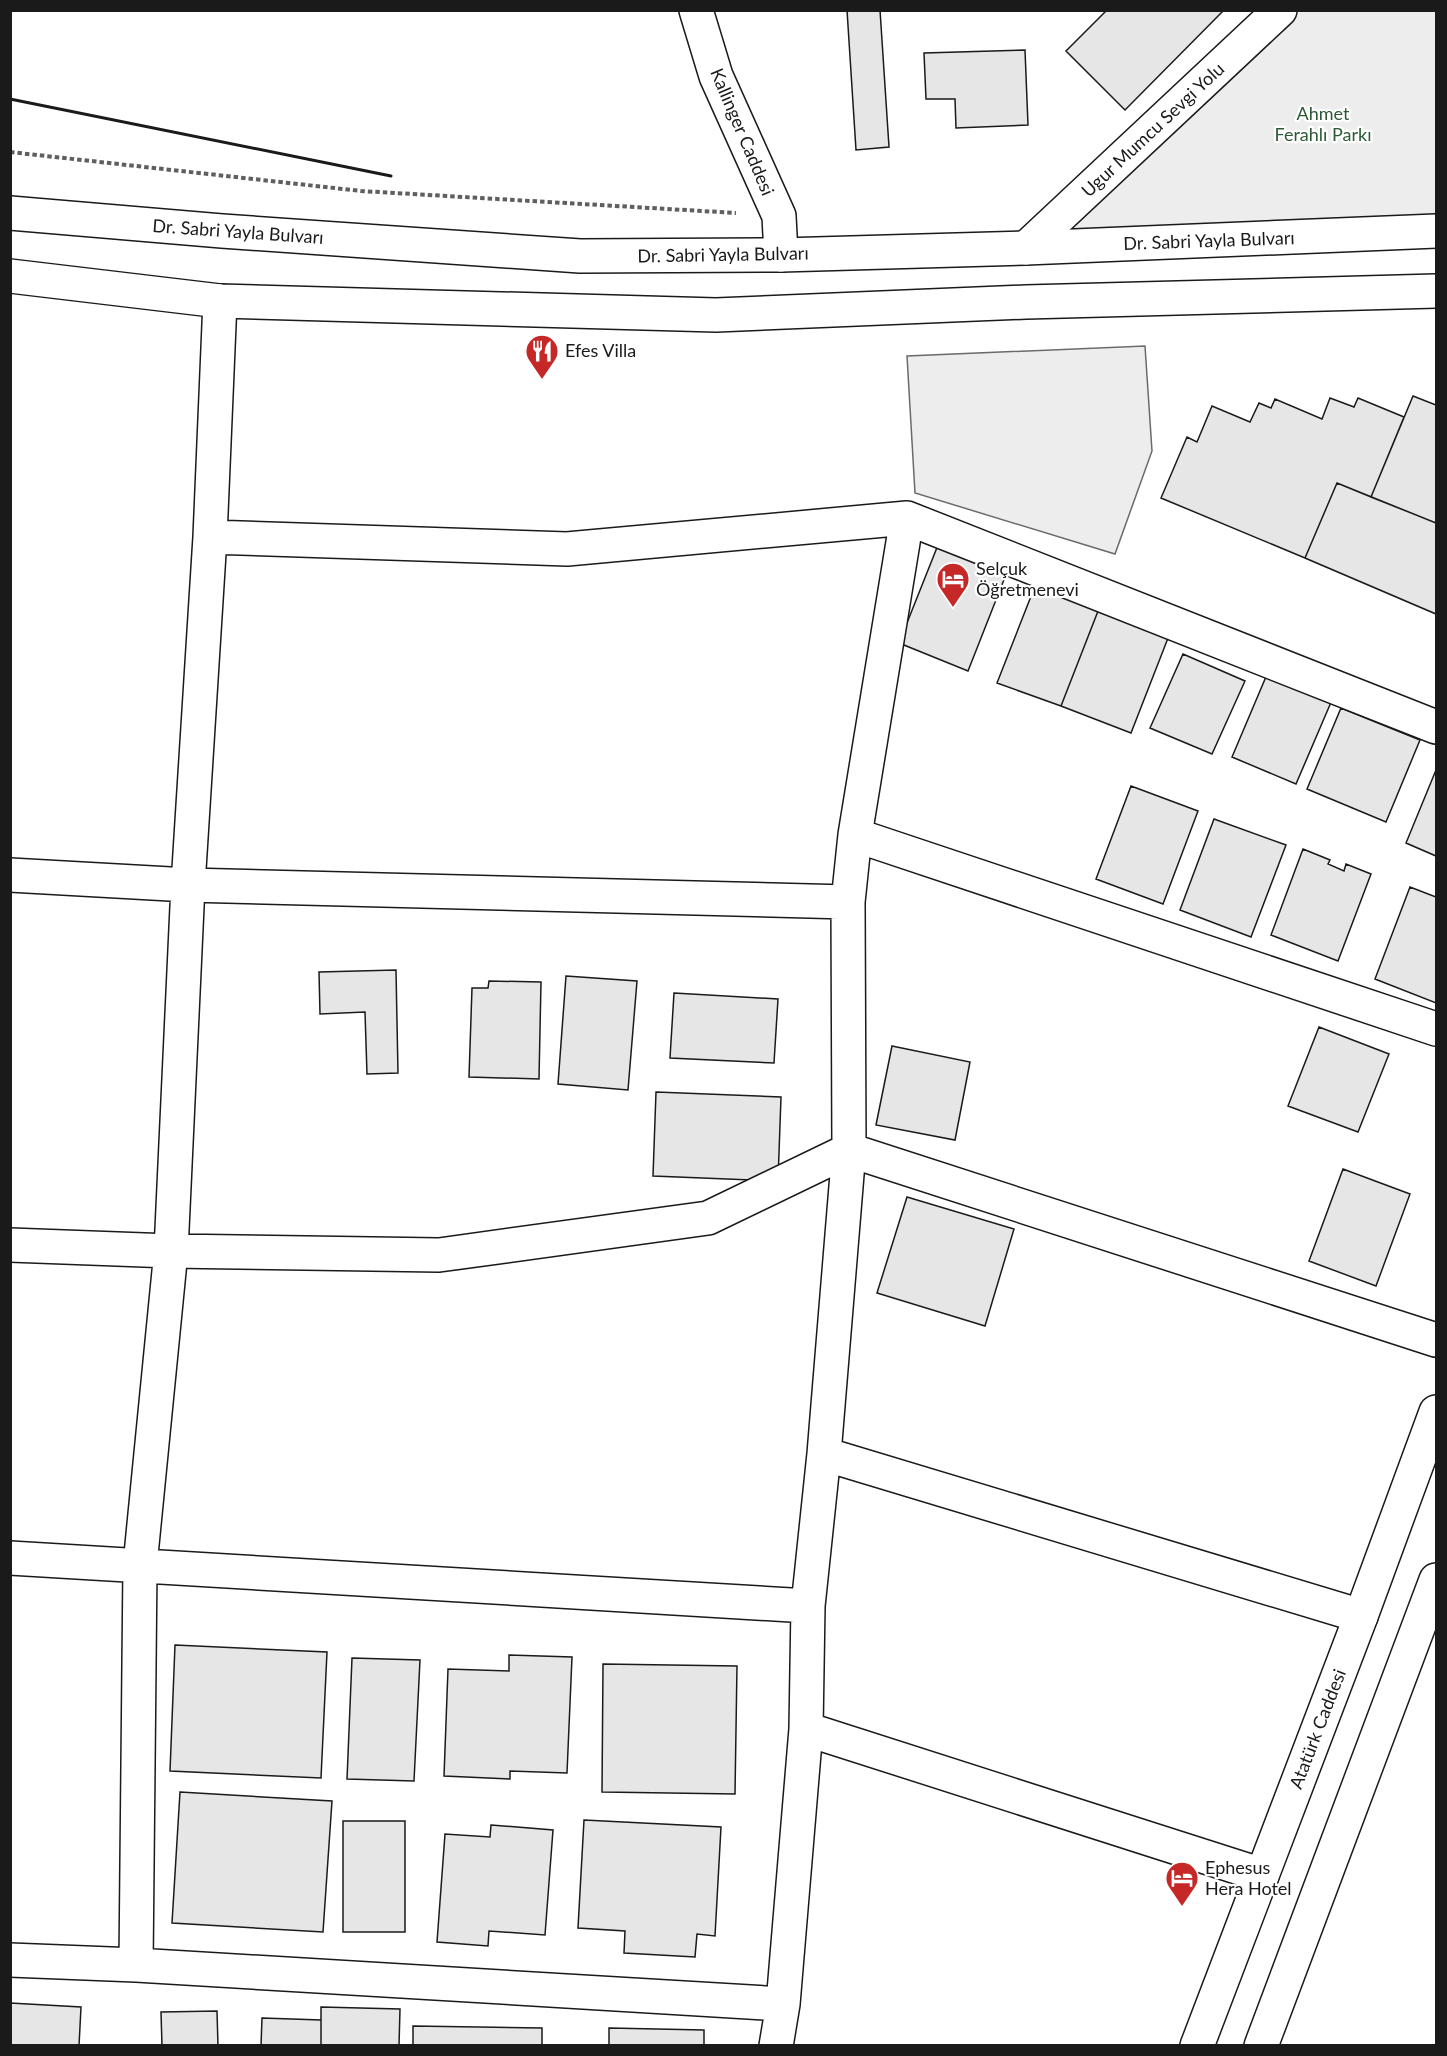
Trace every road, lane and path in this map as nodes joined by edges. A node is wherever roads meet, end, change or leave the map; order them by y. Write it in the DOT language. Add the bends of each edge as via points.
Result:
graph roads {
  1 [pos="696,10"];
  2 [pos="1280,10"];
  3 [pos="10,152"];
  4 [pos="10,213"];
  5 [pos="778,216"];
  6 [pos="1437,231"];
  7 [pos="1026,248"];
  8 [pos="781,255"];
  9 [pos="10,276"];
  10 [pos="1437,291"];
  11 [pos="220,301"];
  12 [pos="907,518"];
  13 [pos="210,537"];
  14 [pos="1437,727"];
  15 [pos="855,835"];
  16 [pos="10,876"];
  17 [pos="188,885"];
  18 [pos="848,902"];
  19 [pos="1437,1029"];
  20 [pos="849,1149"];
  21 [pos="10,1245"];
  22 [pos="171,1251"];
  23 [pos="1437,1340"];
  24 [pos="1437,1412"];
  25 [pos="824,1454"];
  26 [pos="10,1558"];
  27 [pos="140,1565"];
  28 [pos="1437,1580"];
  29 [pos="808,1606"];
  30 [pos="1361,1616"];
  31 [pos="806,1729"];
  32 [pos="1262,1875"];
  33 [pos="10,1960"];
  34 [pos="136,1965"];
  35 [pos="783,2004"];
  36 [pos="776,2046"];
  37 [pos="1197,2046"];
  38 [pos="1261,2046"];
  1 -- 5 [label="main road, Kallinger Caddesi" via="716,76"];
  2 -- 7 [label="main road, Ugur Mumcu Sevgi Yolu"];
  3 -- 5 [label="path" via="361,191"];
  4 -- 8 [label="main road, Dr. Sabri Yayla Bulvarı" via="580,256"];
  5 -- 8 [label="main road, Kallinger Caddesi"];
  6 -- 7 [label="main road, Dr. Sabri Yayla Bulvarı"];
  7 -- 8 [label="main road, Dr. Sabri Yayla Bulvarı"];
  9 -- 11 [label="main road"];
  10 -- 11 [label="main road" via="716,315"];
  11 -- 13 [label="main road"];
  12 -- 13 [label="main road" via="567,549"];
  12 -- 14 [label="main road"];
  12 -- 15 [label="main road"];
  13 -- 17 [label="main road"];
  15 -- 18 [label="main road"];
  15 -- 19 [label="main road"];
  16 -- 17 [label="main road"];
  17 -- 18 [label="main road"];
  17 -- 22 [label="main road"];
  18 -- 20 [label="main road"];
  20 -- 22 [label="main road" via="708,1218 439,1255"];
  20 -- 23 [label="main road"];
  20 -- 25 [label="main road"];
  21 -- 22 [label="main road"];
  22 -- 27 [label="main road"];
  24 -- 30 [label="main road, Atatürk Caddesi"];
  25 -- 29 [label="main road"];
  25 -- 30 [label="main road"];
  26 -- 27 [label="main road"];
  27 -- 29 [label="main road"];
  27 -- 34 [label="main road"];
  28 -- 38 [label="main road"];
  29 -- 31 [label="main road"];
  30 -- 32 [label="main road, Atatürk Caddesi"];
  31 -- 32 [label="main road"];
  31 -- 35 [label="main road"];
  32 -- 37 [label="main road, Atatürk Caddesi"];
  33 -- 34 [label="main road"];
  34 -- 35 [label="main road"];
  35 -- 36 [label="main road"];
}
